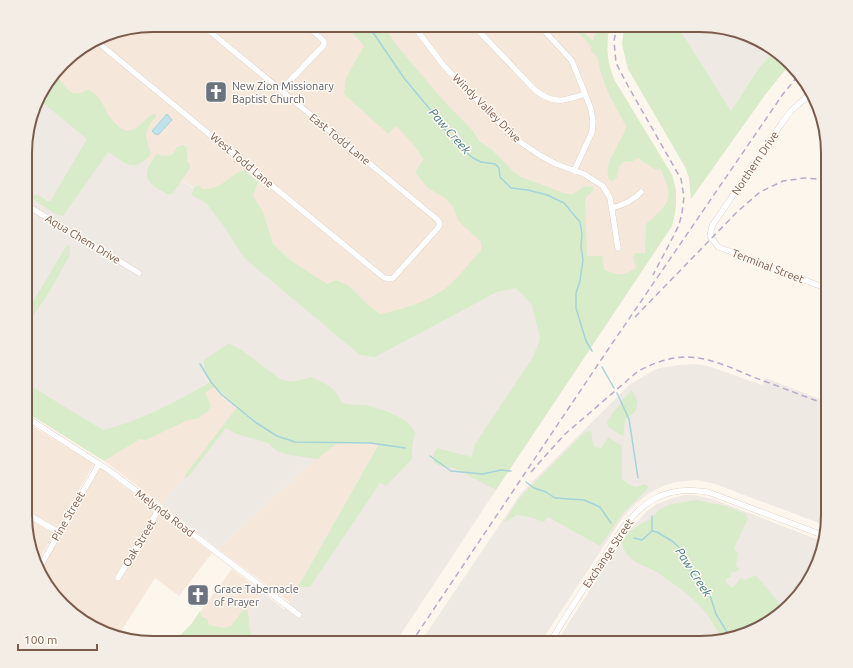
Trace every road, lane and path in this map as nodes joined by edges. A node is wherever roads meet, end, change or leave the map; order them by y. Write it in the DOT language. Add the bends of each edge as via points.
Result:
graph roads {
  1 [pos="211,32"];
  2 [pos="314,32"];
  3 [pos="418,32"];
  4 [pos="480,32"];
  5 [pos="545,32"];
  6 [pos="99,44"];
  7 [pos="281,90"];
  8 [pos="585,94"];
  9 [pos="807,96"];
  10 [pos="574,171"];
  11 [pos="641,192"];
  12 [pos="612,208"];
  13 [pos="32,210"];
  14 [pos="440,224"];
  15 [pos="711,239"];
  16 [pos="618,248"];
  17 [pos="139,273"];
  18 [pos="821,286"];
  19 [pos="32,421"];
  20 [pos="99,464"];
  21 [pos="159,509"];
  22 [pos="32,516"];
  23 [pos="58,532"];
  24 [pos="819,534"];
  25 [pos="42,563"];
  26 [pos="118,578"];
  27 [pos="299,615"];
  28 [pos="554,636"];
  1 -- 7 [label="street, East Todd Lane"];
  2 -- 7 [label="street" via="324,41 324,45"];
  3 -- 10 [label="street, Windy Valley Drive" via="444,66 502,126 540,156"];
  4 -- 8 [label="street" via="542,96 566,101"];
  5 -- 8 [label="street" via="572,61"];
  6 -- 14 [label="street, West Todd Lane" via="382,277 388,279 395,276"];
  7 -- 14 [label="street, East Todd Lane"];
  8 -- 10 [label="street" via="591,110 592,132"];
  9 -- 15 [label="street, Northern Drive" via="782,123 712,226"];
  10 -- 12 [label="street, Windy Valley Drive" via="592,178 603,186"];
  11 -- 12 [label="street" via="632,201"];
  12 -- 16 [label="street, Windy Valley Drive"];
  13 -- 17 [label="street, Aqua Chem Drive"];
  15 -- 18 [label="street, Terminal Street" via="718,247 729,252"];
  19 -- 20 [label="street, Melynda Road"];
  20 -- 21 [label="street, Melynda Road"];
  20 -- 23 [label="street, Pine Street"];
  21 -- 26 [label="street, Oak Street"];
  21 -- 27 [label="street, Melynda Road"];
  22 -- 23 [label="street"];
  23 -- 25 [label="street, Pine Street"];
  24 -- 28 [label="street, Exchange Street" via="708,492 687,490 665,494 645,505 628,522"];
}
